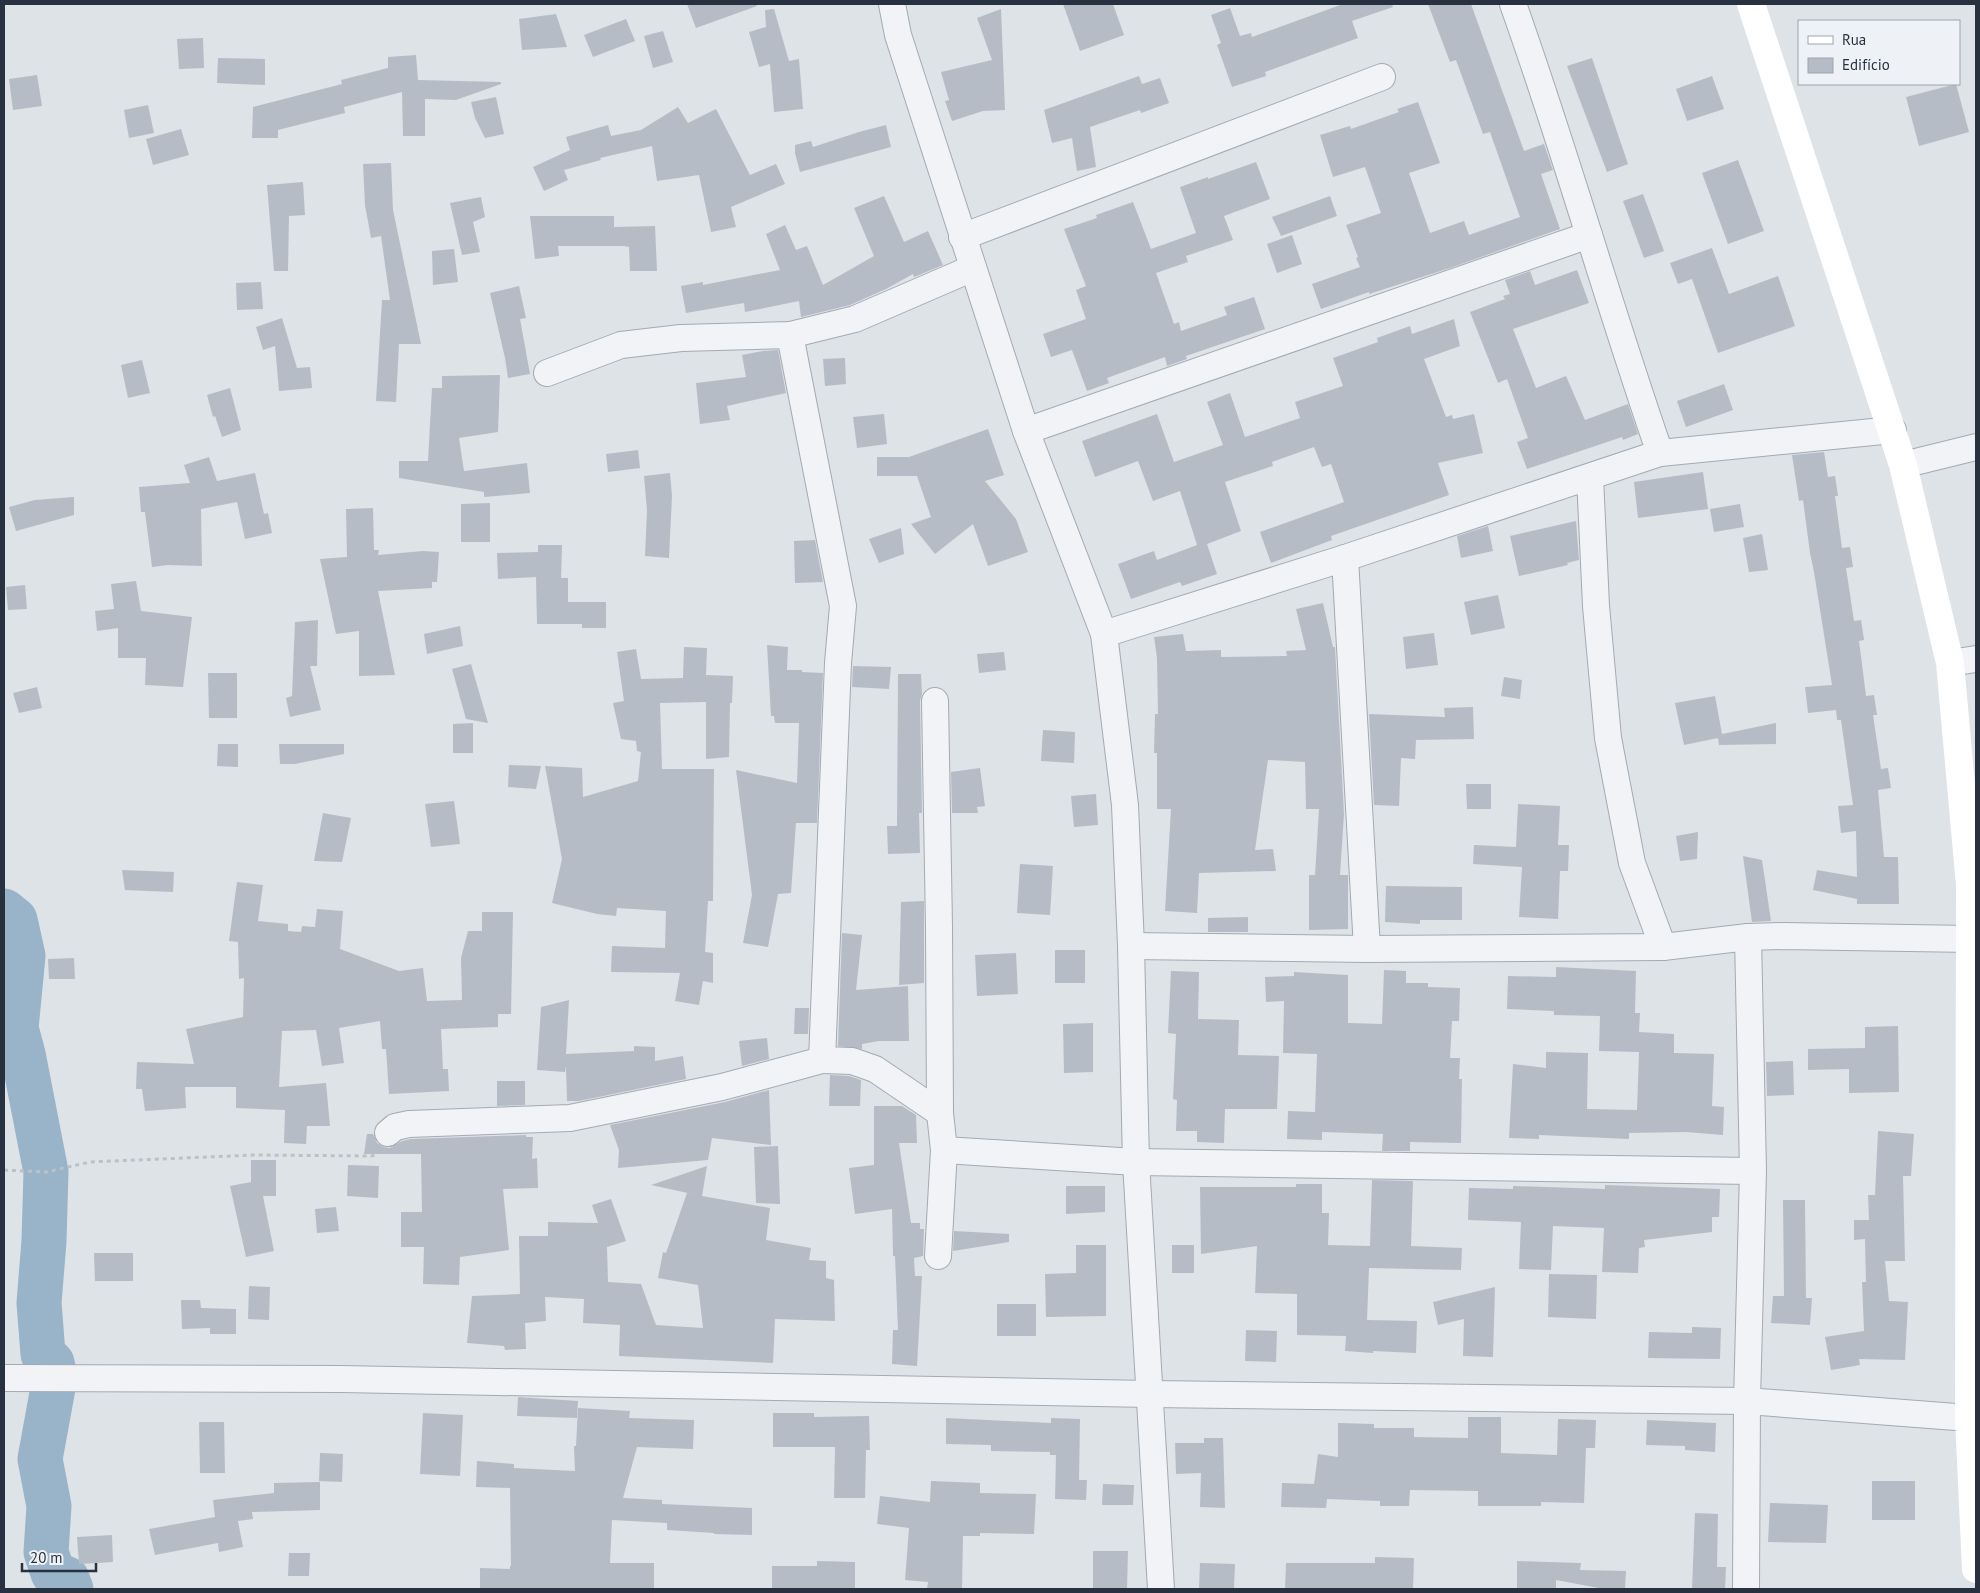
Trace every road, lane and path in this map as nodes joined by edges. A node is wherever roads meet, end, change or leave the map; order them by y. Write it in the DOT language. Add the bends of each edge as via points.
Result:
graph roads {
  1 [pos="878,4"];
  2 [pos="892,4"];
  3 [pos="1512,4"];
  4 [pos="1751,4"];
  5 [pos="898,36"];
  6 [pos="1382,77"];
  7 [pos="1589,235"];
  8 [pos="962,237"];
  9 [pos="973,268"];
  10 [pos="790,334"];
  11 [pos="547,372"];
  12 [pos="1026,430"];
  13 [pos="1893,430"];
  14 [pos="1976,447"];
  15 [pos="1660,453"];
  16 [pos="1903,465"];
  17 [pos="1590,477"];
  18 [pos="1345,558"];
  19 [pos="1104,634"];
  20 [pos="1963,661"];
  21 [pos="935,701"];
  22 [pos="1748,937"];
  23 [pos="1971,939"];
  24 [pos="1131,946"];
  25 [pos="1663,947"];
  26 [pos="1367,949"];
  27 [pos="822,1060"];
  28 [pos="940,1113"];
  29 [pos="388,1133"];
  30 [pos="944,1150"];
  31 [pos="1136,1162"];
  32 [pos="4,1170"];
  33 [pos="1753,1171"];
  34 [pos="1973,1178"];
  35 [pos="938,1256"];
  36 [pos="1973,1365"];
  37 [pos="4,1378"];
  38 [pos="1150,1394"];
  39 [pos="1747,1401"];
  40 [pos="1969,1418"];
  41 [pos="1976,1569"];
  42 [pos="1161,1589"];
  43 [pos="1746,1589"];
  1 -- 5 [label="street"];
  2 -- 5 [label="street"];
  3 -- 7 [label="street"];
  4 -- 13 [label="main road"];
  5 -- 8 [label="street"];
  6 -- 8 [label="street"];
  7 -- 12 [label="street"];
  7 -- 15 [label="street"];
  8 -- 9 [label="street"];
  9 -- 10 [label="street" via="855,319"];
  9 -- 12 [label="street"];
  10 -- 11 [label="street" via="681,338 621,345"];
  10 -- 27 [label="street" via="843,606"];
  12 -- 19 [label="street"];
  13 -- 15 [label="street"];
  13 -- 16 [label="main road"];
  14 -- 16 [label="street"];
  15 -- 17 [label="street"];
  16 -- 20 [label="main road"];
  17 -- 18 [label="street"];
  17 -- 25 [label="street" via="1596,606 1608,738 1632,863"];
  18 -- 19 [label="street"];
  18 -- 26 [label="street"];
  19 -- 24 [label="street" via="1125,805"];
  20 -- 23 [label="main road"];
  21 -- 28 [label="street"];
  22 -- 23 [label="street"];
  22 -- 25 [label="street"];
  22 -- 33 [label="street"];
  23 -- 34 [label="main road"];
  24 -- 26 [label="street"];
  24 -- 31 [label="street"];
  25 -- 26 [label="street"];
  27 -- 28 [label="street" via="852,1061 875,1069"];
  27 -- 29 [label="street" via="722,1087 570,1118 409,1124 395,1127"];
  28 -- 30 [label="street"];
  29 -- 32 [label="path" via="382,1152 372,1156 254,1155 90,1162 46,1172"];
  30 -- 31 [label="street"];
  30 -- 35 [label="street"];
  31 -- 33 [label="street"];
  31 -- 38 [label="street"];
  33 -- 39 [label="street"];
  34 -- 36 [label="main road"];
  36 -- 40 [label="main road"];
  37 -- 38 [label="street" via="341,1379"];
  38 -- 39 [label="street"];
  38 -- 42 [label="street"];
  39 -- 40 [label="street"];
  39 -- 43 [label="street"];
  40 -- 41 [label="main road"];
}
